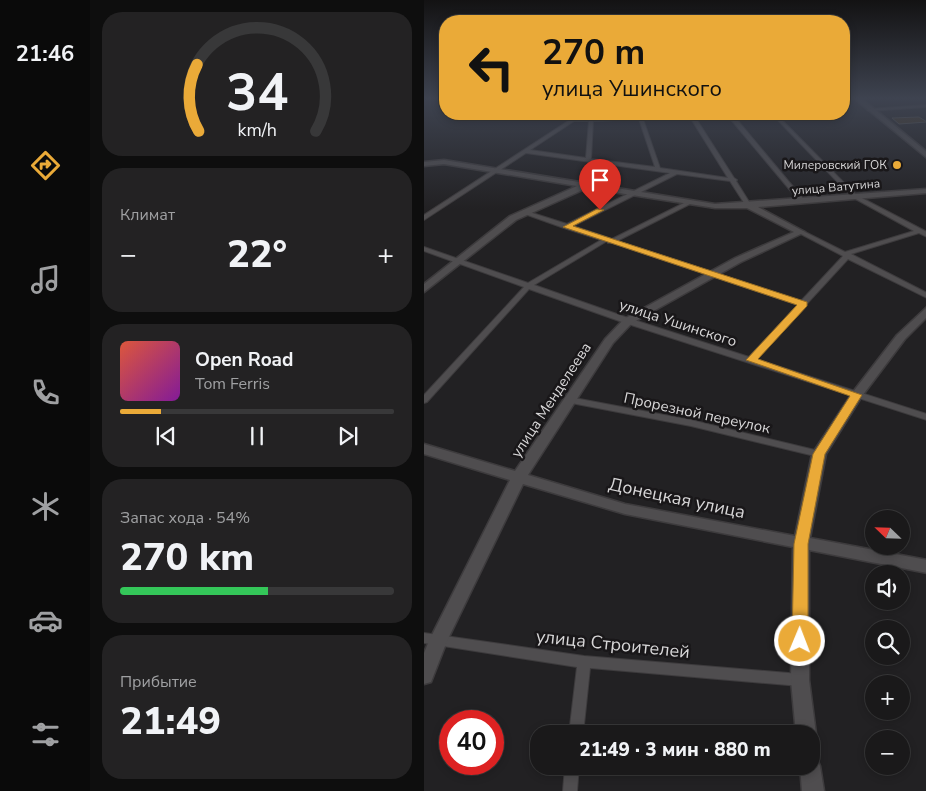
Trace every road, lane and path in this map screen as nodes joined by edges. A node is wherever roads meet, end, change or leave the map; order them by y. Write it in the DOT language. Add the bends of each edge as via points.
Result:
graph roads {
  1 [pos="549,135"];
  2 [pos="590,135"];
  3 [pos="647,135"];
  4 [pos="704,135"];
  5 [pos="747,135"];
  6 [pos="794,135"];
  7 [pos="900,135"];
  8 [pos="524,151"];
  9 [pos="926,156"];
  10 [pos="588,160"];
  11 [pos="424,164"];
  12 [pos="494,170"];
  13 [pos="658,170"];
  14 [pos="676,172"];
  15 [pos="734,180"];
  16 [pos="586,185"];
  17 [pos="926,191"];
  18 [pos="634,193"];
  19 [pos="854,196"];
  20 [pos="802,201"];
  21 [pos="688,203"];
  22 [pos="748,206"];
  23 [pos="524,212"];
  24 [pos="424,218"];
  25 [pos="566,227"];
  26 [pos="926,227"];
  27 [pos="917,230"];
  28 [pos="801,232"];
  29 [pos="926,235"];
  30 [pos="608,241"];
  31 [pos="424,249"];
  32 [pos="847,254"];
  33 [pos="458,260"];
  34 [pos="711,274"];
  35 [pos="528,286"];
  36 [pos="424,289"];
  37 [pos="926,296"];
  38 [pos="803,304"];
  39 [pos="926,310"];
  40 [pos="628,321"];
  41 [pos="751,360"];
  42 [pos="857,395"];
  43 [pos="424,400"];
  44 [pos="569,400"];
  45 [pos="926,417"];
  46 [pos="424,449"];
  47 [pos="819,454"];
  48 [pos="519,477"];
  49 [pos="801,544"];
  50 [pos="926,567"];
  51 [pos="424,638"];
  52 [pos="438,641"];
  53 [pos="584,662"];
  54 [pos="424,676"];
  55 [pos="800,680"];
  56 [pos="577,725"];
  57 [pos="805,725"];
  58 [pos="571,775"];
  59 [pos="811,775"];
  60 [pos="570,791"];
  61 [pos="813,791"];
  1 -- 8 [label="street"];
  2 -- 10 [label="street"];
  3 -- 13 [label="street"];
  4 -- 15 [label="street"];
  5 -- 20 [label="street"];
  6 -- 19 [label="street"];
  7 -- 9 [label="street"];
  8 -- 10 [label="street"];
  8 -- 12 [label="street"];
  10 -- 13 [label="street"];
  11 -- 12 [label="street, улица Ватутина" via="433,162"];
  12 -- 16 [label="street, улица Ватутина"];
  12 -- 24 [label="street"];
  13 -- 14 [label="street"];
  14 -- 15 [label="street"];
  14 -- 18 [label="street"];
  15 -- 22 [label="street"];
  16 -- 18 [label="street, улица Ватутина"];
  16 -- 23 [label="street"];
  17 -- 19 [label="street, улица Ватутина"];
  18 -- 21 [label="street, улица Ватутина"];
  18 -- 25 [label="street"];
  19 -- 20 [label="street, улица Ватутина"];
  19 -- 27 [label="street"];
  20 -- 22 [label="street, улица Ватутина"];
  21 -- 22 [label="street, улица Ватутина"];
  21 -- 30 [label="street"];
  22 -- 28 [label="street"];
  23 -- 25 [label="street"];
  23 -- 33 [label="street"];
  25 -- 30 [label="street"];
  26 -- 27 [label="street"];
  27 -- 29 [label="street"];
  27 -- 32 [label="street"];
  28 -- 32 [label="street"];
  28 -- 34 [label="street, улица Менделеева"];
  30 -- 34 [label="street"];
  30 -- 35 [label="street"];
  31 -- 33 [label="street, улица Ушинского"];
  32 -- 37 [label="street"];
  32 -- 38 [label="street"];
  33 -- 35 [label="street, улица Ушинского"];
  33 -- 36 [label="street"];
  34 -- 38 [label="street"];
  34 -- 40 [label="street, улица Менделеева"];
  35 -- 40 [label="street, улица Ушинского"];
  35 -- 43 [label="street"];
  38 -- 41 [label="street"];
  39 -- 42 [label="street"];
  40 -- 41 [label="street, улица Ушинского"];
  40 -- 44 [label="street, улица Менделеева" via="609,341"];
  41 -- 42 [label="street, улица Ушинского"];
  42 -- 45 [label="street, улица Ушинского"];
  42 -- 47 [label="street"];
  44 -- 47 [label="street, Прорезной переулок" via="691,423"];
  44 -- 48 [label="street, улица Менделеева"];
  46 -- 48 [label="street, Донецкая улица"];
  47 -- 49 [label="street"];
  48 -- 49 [label="street, Донецкая улица" via="625,509"];
  48 -- 52 [label="street, улица Менделеева"];
  49 -- 50 [label="street, Донецкая улица"];
  49 -- 55 [label="street"];
  51 -- 52 [label="street, улица Строителей"];
  52 -- 53 [label="street, улица Строителей"];
  52 -- 54 [label="street, улица Менделеева"];
  53 -- 55 [label="street, улица Строителей"];
  53 -- 56 [label="street"];
  55 -- 57 [label="street"];
  58 -- 60 [label="street"];
  59 -- 61 [label="street"];
}
